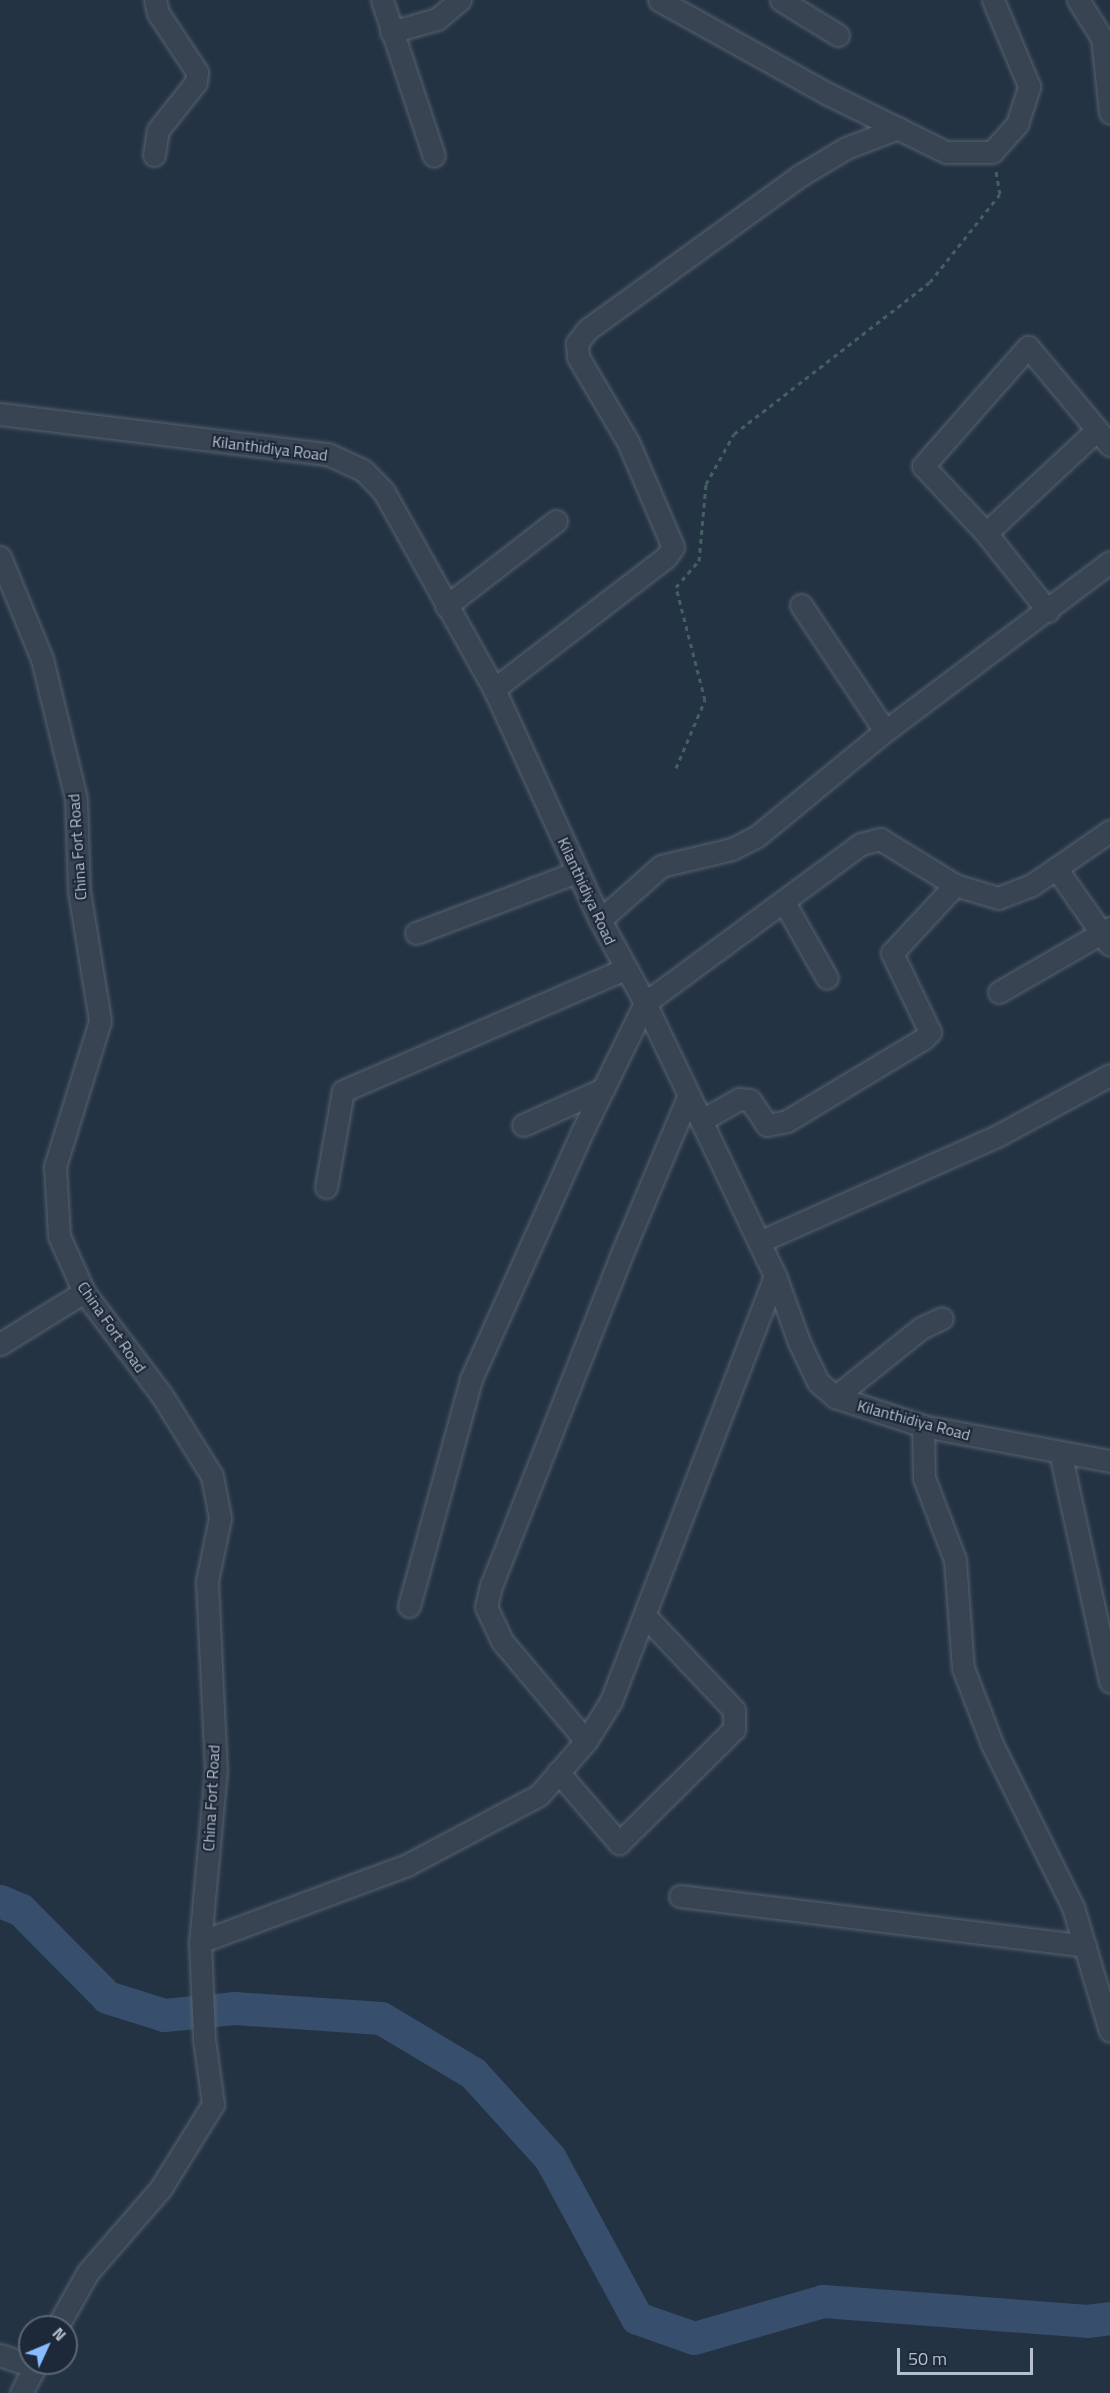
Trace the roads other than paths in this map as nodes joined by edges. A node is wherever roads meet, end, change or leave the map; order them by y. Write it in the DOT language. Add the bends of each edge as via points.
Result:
graph roads {
  1 [pos="155,0"];
  2 [pos="382,0"];
  3 [pos="446,0"];
  4 [pos="460,0"];
  5 [pos="659,0"];
  6 [pos="781,0"];
  7 [pos="993,0"];
  8 [pos="1078,0"];
  9 [pos="437,19"];
  10 [pos="391,32"];
  11 [pos="838,35"];
  12 [pos="1110,113"];
  13 [pos="898,128"];
  14 [pos="154,155"];
  15 [pos="434,156"];
  16 [pos="0,414"];
  17 [pos="1104,437"];
  18 [pos="556,521"];
  19 [pos="986,533"];
  20 [pos="1110,562"];
  21 [pos="2,565"];
  22 [pos="801,605"];
  23 [pos="446,606"];
  24 [pos="1048,610"];
  25 [pos="494,689"];
  26 [pos="885,731"];
  27 [pos="1110,831"];
  28 [pos="1056,868"];
  29 [pos="577,872"];
  30 [pos="955,885"];
  31 [pos="784,902"];
  32 [pos="600,920"];
  33 [pos="416,933"];
  34 [pos="1107,936"];
  35 [pos="625,969"];
  36 [pos="827,978"];
  37 [pos="999,992"];
  38 [pos="645,1003"];
  39 [pos="1110,1075"];
  40 [pos="603,1089"];
  41 [pos="689,1095"];
  42 [pos="702,1120"];
  43 [pos="524,1125"];
  44 [pos="326,1187"];
  45 [pos="759,1242"];
  46 [pos="776,1275"];
  47 [pos="84,1292"];
  48 [pos="942,1318"];
  49 [pos="0,1344"];
  50 [pos="836,1396"];
  51 [pos="923,1426"];
  52 [pos="1060,1452"];
  53 [pos="1110,1461"];
  54 [pos="410,1606"];
  55 [pos="645,1616"];
  56 [pos="1110,1682"];
  57 [pos="586,1741"];
  58 [pos="558,1772"];
  59 [pos="680,1896"];
  60 [pos="200,1942"];
  61 [pos="1086,1946"];
  62 [pos="1110,2031"];
  63 [pos="64,2315"];
  64 [pos="0,2355"];
  65 [pos="18,2360"];
  66 [pos="31,2375"];
  67 [pos="21,2393"];
  1 -- 14 [label="street" via="158,13 197,72 196,82 159,130"];
  2 -- 10 [label="street"];
  3 -- 9 [label="street"];
  4 -- 9 [label="street"];
  5 -- 13 [label="street"];
  6 -- 11 [label="street"];
  7 -- 13 [label="street" via="1029,86 1017,124 992,152 946,152"];
  8 -- 12 [label="street" via="1102,38"];
  9 -- 10 [label="street"];
  10 -- 15 [label="street"];
  13 -- 25 [label="street" via="846,148 801,175 588,329 577,343 578,357 628,442 673,547 666,557"];
  16 -- 23 [label="street, Kilanthidiya Road" via="343,459 363,470 384,492"];
  17 -- 19 [label="street"];
  17 -- 19 [label="street" via="1028,347 923,466"];
  18 -- 23 [label="street"];
  19 -- 24 [label="street"];
  20 -- 24 [label="street"];
  21 -- 47 [label="street, China Fort Road" via="42,659 76,798 79,891 100,1021 55,1166 59,1236"];
  22 -- 26 [label="street"];
  23 -- 25 [label="street, Kilanthidiya Road"];
  24 -- 26 [label="street"];
  25 -- 29 [label="street, Kilanthidiya Road"];
  26 -- 32 [label="street" via="756,837 732,849 661,866"];
  27 -- 28 [label="street"];
  28 -- 30 [label="street" via="1032,885 998,898"];
  28 -- 34 [label="street"];
  29 -- 32 [label="street, Kilanthidiya Road"];
  29 -- 33 [label="street"];
  30 -- 31 [label="street" via="880,839 861,844"];
  30 -- 42 [label="street" via="892,953 930,1032 923,1039 787,1121 767,1125 750,1100 739,1099"];
  31 -- 36 [label="street"];
  31 -- 38 [label="street"];
  32 -- 35 [label="street, Kilanthidiya Road"];
  34 -- 37 [label="street"];
  35 -- 38 [label="street, Kilanthidiya Road"];
  35 -- 44 [label="street" via="343,1091"];
  38 -- 40 [label="street"];
  38 -- 41 [label="street, Kilanthidiya Road"];
  39 -- 45 [label="street" via="999,1135"];
  40 -- 43 [label="street"];
  40 -- 54 [label="street" via="471,1379"];
  41 -- 42 [label="street, Kilanthidiya Road"];
  41 -- 57 [label="street" via="490,1586 486,1607 501,1641"];
  42 -- 45 [label="street, Kilanthidiya Road"];
  45 -- 46 [label="street, Kilanthidiya Road"];
  46 -- 50 [label="street, Kilanthidiya Road" via="818,1382"];
  46 -- 55 [label="street" via="702,1457"];
  47 -- 49 [label="street"];
  47 -- 60 [label="street, China Fort Road" via="161,1394 212,1476 220,1518 207,1581 216,1770"];
  48 -- 50 [label="street" via="921,1328"];
  50 -- 51 [label="street, Kilanthidiya Road"];
  51 -- 52 [label="street, Kilanthidiya Road"];
  51 -- 61 [label="street" via="924,1478 955,1560 963,1668 992,1744 1073,1907"];
  52 -- 53 [label="street, Kilanthidiya Road"];
  52 -- 56 [label="street"];
  55 -- 57 [label="street" via="611,1701"];
  55 -- 58 [label="street" via="734,1710 734,1728 619,1843"];
  57 -- 58 [label="street"];
  58 -- 60 [label="street" via="539,1795 407,1865"];
  59 -- 61 [label="street"];
  60 -- 63 [label="street, China Fort Road" via="204,2039 213,2104 162,2188 88,2272"];
  61 -- 62 [label="street"];
  64 -- 65 [label="street"];
  66 -- 67 [label="street"];
}
